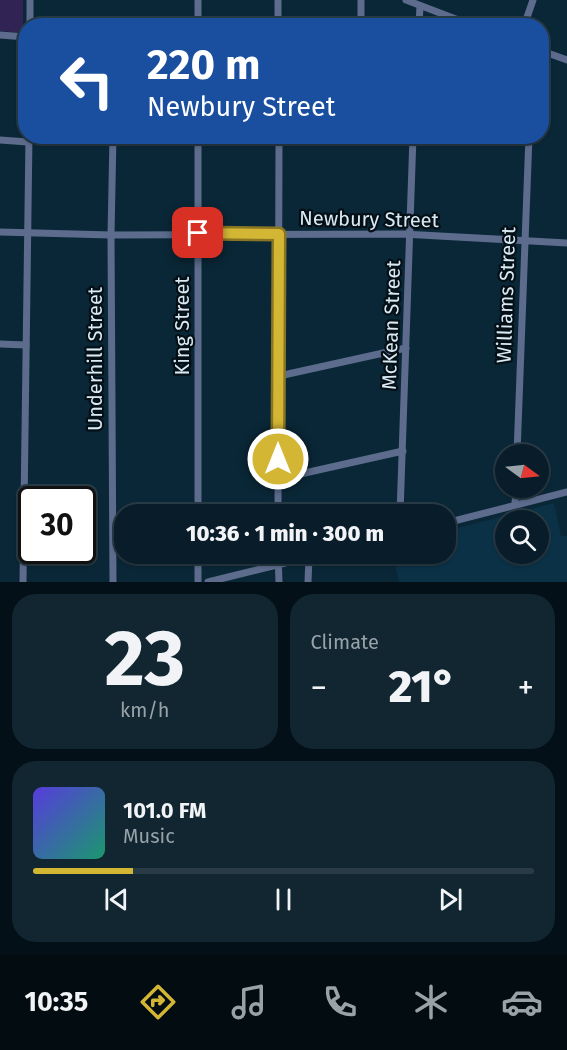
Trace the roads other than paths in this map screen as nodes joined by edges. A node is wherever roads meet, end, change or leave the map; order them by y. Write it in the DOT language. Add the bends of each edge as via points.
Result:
graph roads {
  1 [pos="30,0"];
  2 [pos="198,0"];
  3 [pos="278,0"];
  4 [pos="361,0"];
  5 [pos="406,0"];
  6 [pos="533,0"];
  7 [pos="420,6"];
  8 [pos="30,18"];
  9 [pos="198,18"];
  10 [pos="279,18"];
  11 [pos="361,18"];
  12 [pos="419,18"];
  13 [pos="452,18"];
  14 [pos="527,18"];
  15 [pos="0,35"];
  16 [pos="18,36"];
  17 [pos="549,54"];
  18 [pos="567,60"];
  19 [pos="18,139"];
  20 [pos="0,140"];
  21 [pos="28,144"];
  22 [pos="113,144"];
  23 [pos="198,144"];
  24 [pos="279,144"];
  25 [pos="413,144"];
  26 [pos="529,144"];
  27 [pos="0,232"];
  28 [pos="27,233"];
  29 [pos="198,233"];
  30 [pos="279,234"];
  31 [pos="411,234"];
  32 [pos="111,235"];
  33 [pos="525,242"];
  34 [pos="567,243"];
  35 [pos="0,344"];
  36 [pos="26,345"];
  37 [pos="406,348"];
  38 [pos="279,376"];
  39 [pos="517,444"];
  40 [pos="403,451"];
  41 [pos="278,479"];
  42 [pos="567,492"];
  43 [pos="515,498"];
  44 [pos="198,504"];
  45 [pos="278,504"];
  46 [pos="400,504"];
  47 [pos="515,504"];
  48 [pos="456,520"];
  49 [pos="198,564"];
  50 [pos="278,564"];
  51 [pos="309,564"];
  52 [pos="23,582"];
  53 [pos="113,582"];
  54 [pos="198,582"];
  55 [pos="208,582"];
  56 [pos="279,582"];
  57 [pos="308,582"];
  1 -- 8 [label="street"];
  2 -- 9 [label="street"];
  3 -- 10 [label="street"];
  4 -- 11 [label="street"];
  5 -- 7 [label="street"];
  6 -- 14 [label="street"];
  7 -- 12 [label="street"];
  7 -- 13 [label="street"];
  15 -- 16 [label="street"];
  17 -- 18 [label="street"];
  19 -- 20 [label="street"];
  21 -- 28 [label="street"];
  22 -- 32 [label="street, Underhill Street"];
  23 -- 29 [label="street, King Street"];
  24 -- 30 [label="street"];
  25 -- 31 [label="street, McKean Street"];
  26 -- 33 [label="street, Williams Street"];
  27 -- 28 [label="street, Newbury Street"];
  28 -- 32 [label="street, Newbury Street"];
  28 -- 36 [label="street"];
  29 -- 30 [label="street, Newbury Street"];
  29 -- 32 [label="street, Newbury Street"];
  29 -- 44 [label="street, King Street"];
  30 -- 31 [label="street, Newbury Street"];
  30 -- 38 [label="street"];
  31 -- 33 [label="street, Newbury Street"];
  31 -- 37 [label="street, McKean Street"];
  32 -- 53 [label="street, Underhill Street"];
  33 -- 34 [label="street, Newbury Street"];
  33 -- 39 [label="street, Williams Street"];
  35 -- 36 [label="street"];
  36 -- 52 [label="street"];
  37 -- 38 [label="street"];
  37 -- 40 [label="street, McKean Street"];
  38 -- 41 [label="street"];
  40 -- 41 [label="street"];
  40 -- 46 [label="street, McKean Street"];
  41 -- 45 [label="street"];
  42 -- 47 [label="street"];
  43 -- 47 [label="street"];
  47 -- 48 [label="street"];
  49 -- 54 [label="street"];
  50 -- 55 [label="street"];
  50 -- 56 [label="street"];
  51 -- 57 [label="street"];
}
